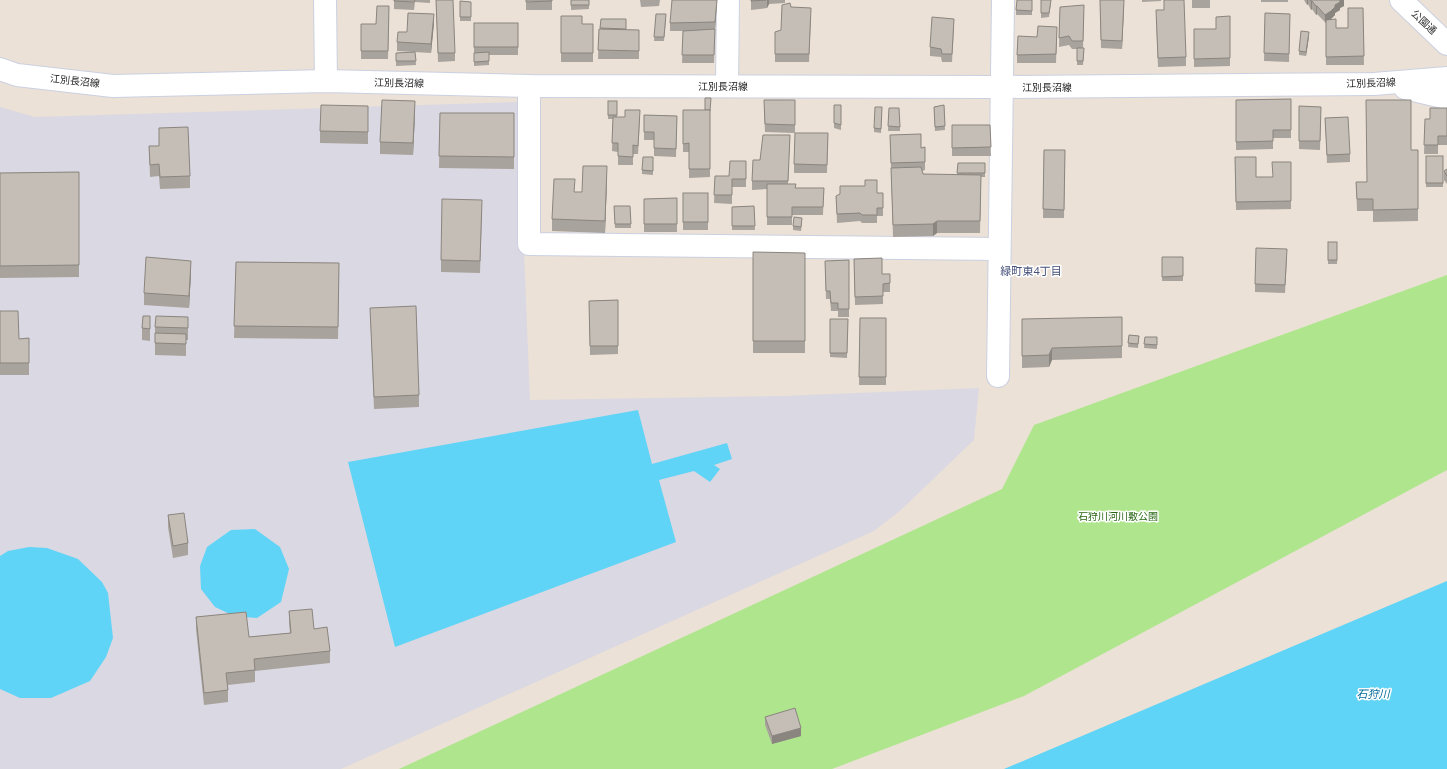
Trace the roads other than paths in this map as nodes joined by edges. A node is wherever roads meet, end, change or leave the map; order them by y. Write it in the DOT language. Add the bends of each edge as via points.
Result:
graph roads {
  1 [pos="325,0"];
  2 [pos="728,0"];
  3 [pos="1003,0"];
  4 [pos="1401,0"];
  5 [pos="1447,44"];
  6 [pos="0,69"];
  7 [pos="1447,78"];
  8 [pos="326,81"];
  9 [pos="1374,84"];
  10 [pos="529,86"];
  11 [pos="727,86"];
  12 [pos="1001,87"];
  13 [pos="1447,98"];
  14 [pos="999,249"];
  15 [pos="998,376"];
  1 -- 8 [label="main road"];
  2 -- 11 [label="main road"];
  3 -- 12 [label="main road"];
  4 -- 5 [label="main road, 公園通"];
  6 -- 8 [label="main road, 江別長沼線" via="17,75 113,86"];
  7 -- 9 [label="main road, 江別長沼線"];
  8 -- 10 [label="main road, 江別長沼線"];
  9 -- 12 [label="main road, 江別長沼線"];
  9 -- 13 [label="main road" via="1408,88"];
  10 -- 11 [label="main road, 江別長沼線"];
  10 -- 14 [label="main road" via="529,244"];
  11 -- 12 [label="main road, 江別長沼線"];
  12 -- 14 [label="main road"];
  14 -- 15 [label="main road"];
}
